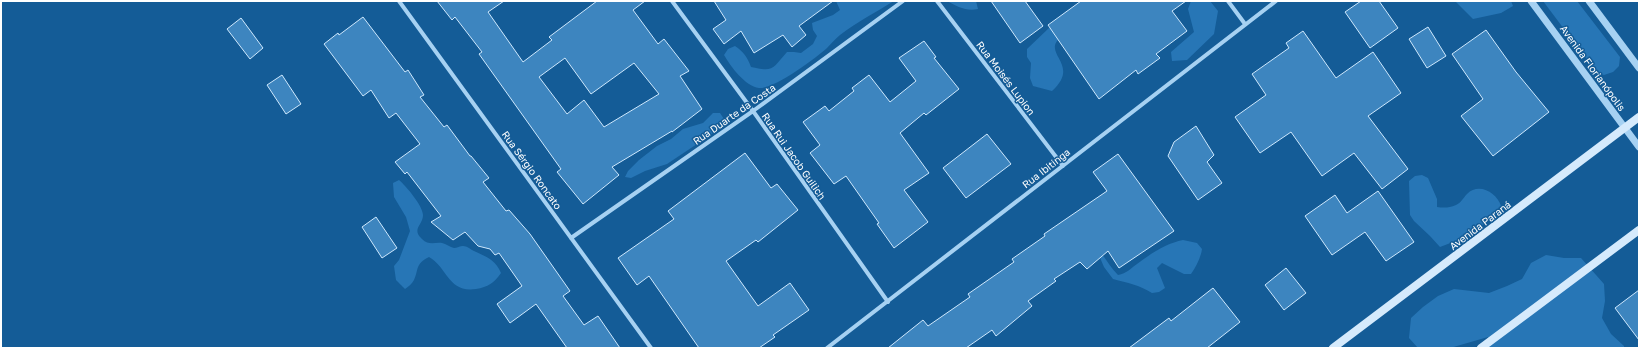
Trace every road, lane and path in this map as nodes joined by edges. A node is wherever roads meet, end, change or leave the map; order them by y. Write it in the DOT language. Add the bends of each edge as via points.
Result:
graph roads {
  1 [pos="399,1"];
  2 [pos="672,1"];
  3 [pos="903,1"];
  4 [pos="937,1"];
  5 [pos="1228,1"];
  6 [pos="1276,1"];
  7 [pos="1531,1"];
  8 [pos="1589,1"];
  9 [pos="1245,24"];
  10 [pos="1639,68"];
  11 [pos="753,111"];
  12 [pos="1639,117"];
  13 [pos="1625,128"];
  14 [pos="1639,147"];
  15 [pos="1063,166"];
  16 [pos="1639,230"];
  17 [pos="571,238"];
  18 [pos="888,302"];
  19 [pos="651,348"];
  20 [pos="827,348"];
  21 [pos="1333,348"];
  22 [pos="1481,348"];
  1 -- 17 [label="street, Rua Sérgio Roncato"];
  2 -- 11 [label="street, Rua Rui Jacob Guilich"];
  3 -- 11 [label="street, Rua Duarte da Costa"];
  4 -- 15 [label="street, Rua Moisés Lupion"];
  5 -- 9 [label="street"];
  6 -- 9 [label="street, Rua Ibitinga"];
  7 -- 13 [label="street, Avenida Florianópolis"];
  8 -- 10 [label="street"];
  9 -- 15 [label="street, Rua Ibitinga"];
  11 -- 17 [label="street, Rua Duarte da Costa"];
  11 -- 18 [label="street, Rua Rui Jacob Guilich"];
  12 -- 13 [label="main road, Avenida Paraná"];
  13 -- 14 [label="street, Avenida Florianópolis"];
  13 -- 21 [label="main road, Avenida Paraná"];
  15 -- 18 [label="street, Rua Ibitinga"];
  16 -- 22 [label="main road"];
  17 -- 19 [label="street, Rua Sérgio Roncato"];
  18 -- 20 [label="street, Rua Ibitinga"];
}
